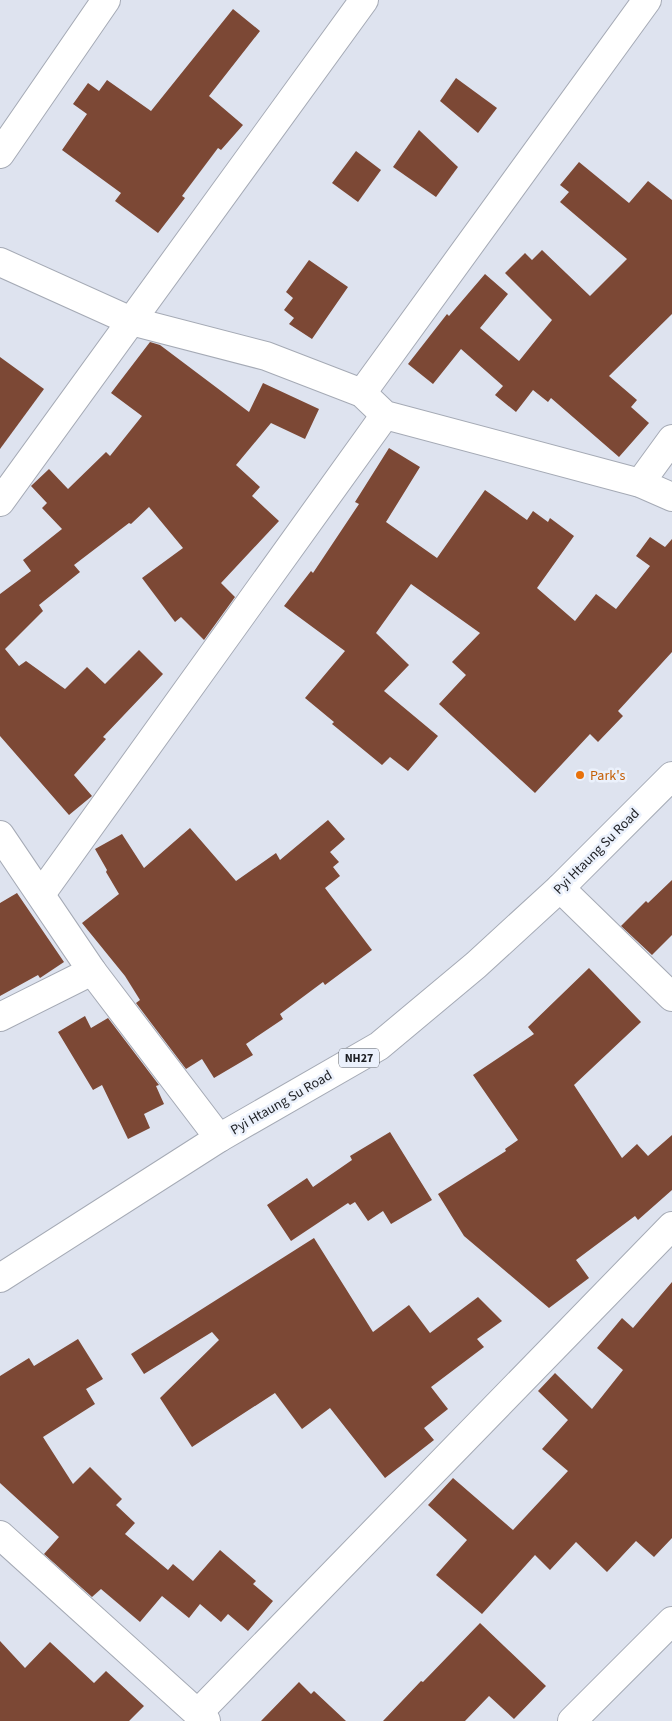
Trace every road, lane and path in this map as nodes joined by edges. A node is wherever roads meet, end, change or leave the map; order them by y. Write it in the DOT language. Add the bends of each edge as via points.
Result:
graph roads {
  1 [pos="106,0"];
  2 [pos="364,0"];
  3 [pos="647,0"];
  4 [pos="0,154"];
  5 [pos="0,262"];
  6 [pos="131,321"];
  7 [pos="362,393"];
  8 [pos="385,415"];
  9 [pos="672,439"];
  10 [pos="640,483"];
  11 [pos="672,497"];
  12 [pos="0,502"];
  13 [pos="672,776"];
  14 [pos="0,835"];
  15 [pos="560,888"];
  16 [pos="41,894"];
  17 [pos="92,971"];
  18 [pos="672,997"];
  19 [pos="0,1017"];
  20 [pos="219,1138"];
  21 [pos="672,1226"];
  22 [pos="0,1278"];
  23 [pos="0,1535"];
  24 [pos="672,1621"];
  25 [pos="202,1717"];
  26 [pos="572,1721"];
  1 -- 4 [label="main road"];
  2 -- 6 [label="main road"];
  3 -- 7 [label="main road"];
  5 -- 6 [label="main road"];
  6 -- 7 [label="main road" via="266,356"];
  6 -- 12 [label="main road"];
  7 -- 8 [label="main road"];
  8 -- 10 [label="main road"];
  8 -- 16 [label="main road"];
  9 -- 10 [label="main road"];
  10 -- 11 [label="main road"];
  13 -- 15 [label="main road, Pyi Htaung Su Road / NH27"];
  14 -- 16 [label="main road"];
  15 -- 18 [label="main road"];
  15 -- 20 [label="main road, Pyi Htaung Su Road / NH27" via="476,965 379,1046"];
  16 -- 17 [label="main road"];
  17 -- 19 [label="main road"];
  17 -- 20 [label="main road"];
  20 -- 22 [label="main road, Pyi Htaung Su Road / NH27"];
  21 -- 25 [label="main road"];
  23 -- 25 [label="main road"];
  24 -- 26 [label="main road"];
}
